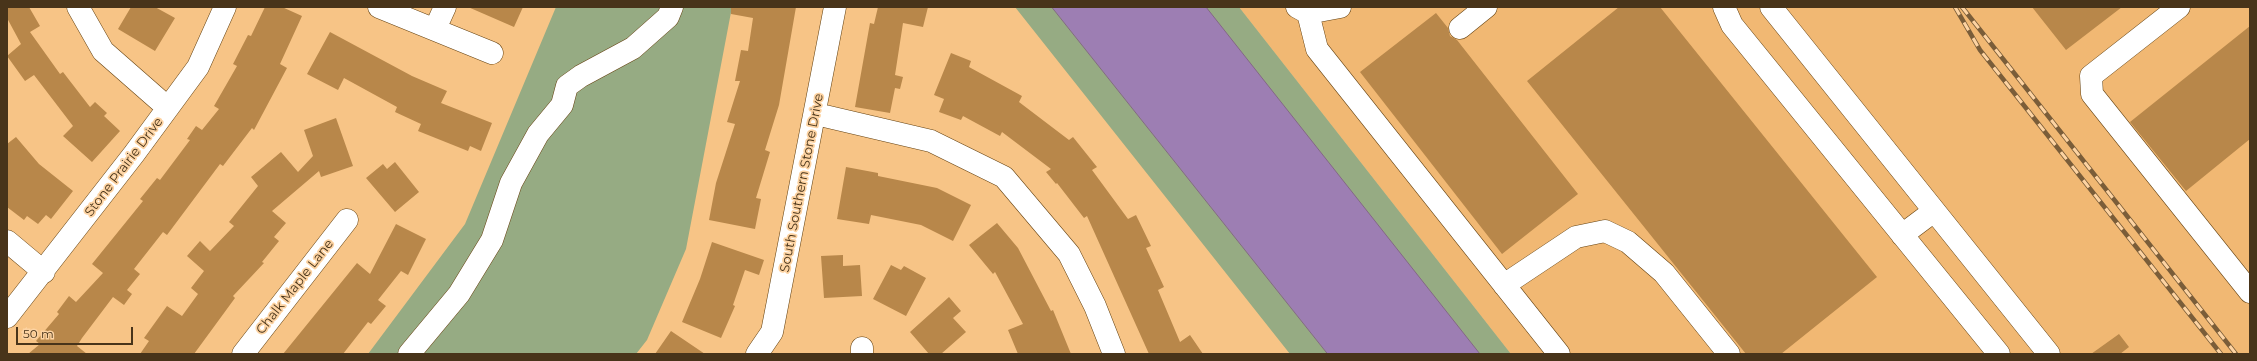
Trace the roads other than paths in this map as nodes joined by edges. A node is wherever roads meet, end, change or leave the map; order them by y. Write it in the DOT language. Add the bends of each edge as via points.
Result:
graph roads {
  1 [pos="78,7"];
  2 [pos="225,7"];
  3 [pos="379,7"];
  4 [pos="445,7"];
  5 [pos="672,7"];
  6 [pos="835,7"];
  7 [pos="1340,7"];
  8 [pos="1486,7"];
  9 [pos="1724,7"];
  10 [pos="1771,7"];
  11 [pos="2179,7"];
  12 [pos="1302,10"];
  13 [pos="1460,28"];
  14 [pos="435,29"];
  15 [pos="492,53"];
  16 [pos="168,108"];
  17 [pos="816,114"];
  18 [pos="1934,211"];
  19 [pos="347,220"];
  20 [pos="1902,235"];
  21 [pos="7,241"];
  22 [pos="44,272"];
  23 [pos="1504,285"];
  24 [pos="2250,292"];
  25 [pos="7,317"];
  26 [pos="243,354"];
  27 [pos="409,354"];
  28 [pos="757,354"];
  29 [pos="1114,354"];
  30 [pos="1559,354"];
  31 [pos="1729,354"];
  32 [pos="1998,354"];
  33 [pos="2049,354"];
  1 -- 16 [label="street" via="103,51"];
  2 -- 16 [label="street, Stone Prairie Drive" via="198,67"];
  3 -- 14 [label="street"];
  4 -- 14 [label="street"];
  5 -- 27 [label="street" via="668,17 633,48 581,76 568,86 562,105 538,134 511,183 492,240 459,294"];
  6 -- 17 [label="street, South Southern Stone Drive"];
  7 -- 12 [label="street"];
  8 -- 13 [label="street"];
  9 -- 20 [label="street" via="1732,25"];
  10 -- 18 [label="street"];
  11 -- 24 [label="street" via="2091,76 2092,94"];
  12 -- 23 [label="street" via="1317,50"];
  14 -- 15 [label="street"];
  16 -- 22 [label="street, Stone Prairie Drive"];
  17 -- 28 [label="street, South Southern Stone Drive" via="772,332"];
  17 -- 29 [label="street" via="931,141 1004,177 1069,254 1095,306"];
  18 -- 20 [label="street"];
  18 -- 33 [label="street"];
  19 -- 26 [label="street, Chalk Maple Lane"];
  20 -- 32 [label="street"];
  21 -- 22 [label="street"];
  22 -- 25 [label="street, Stone Prairie Drive"];
  23 -- 30 [label="street"];
  23 -- 31 [label="street" via="1576,237 1605,230 1628,242 1664,273"];
}
